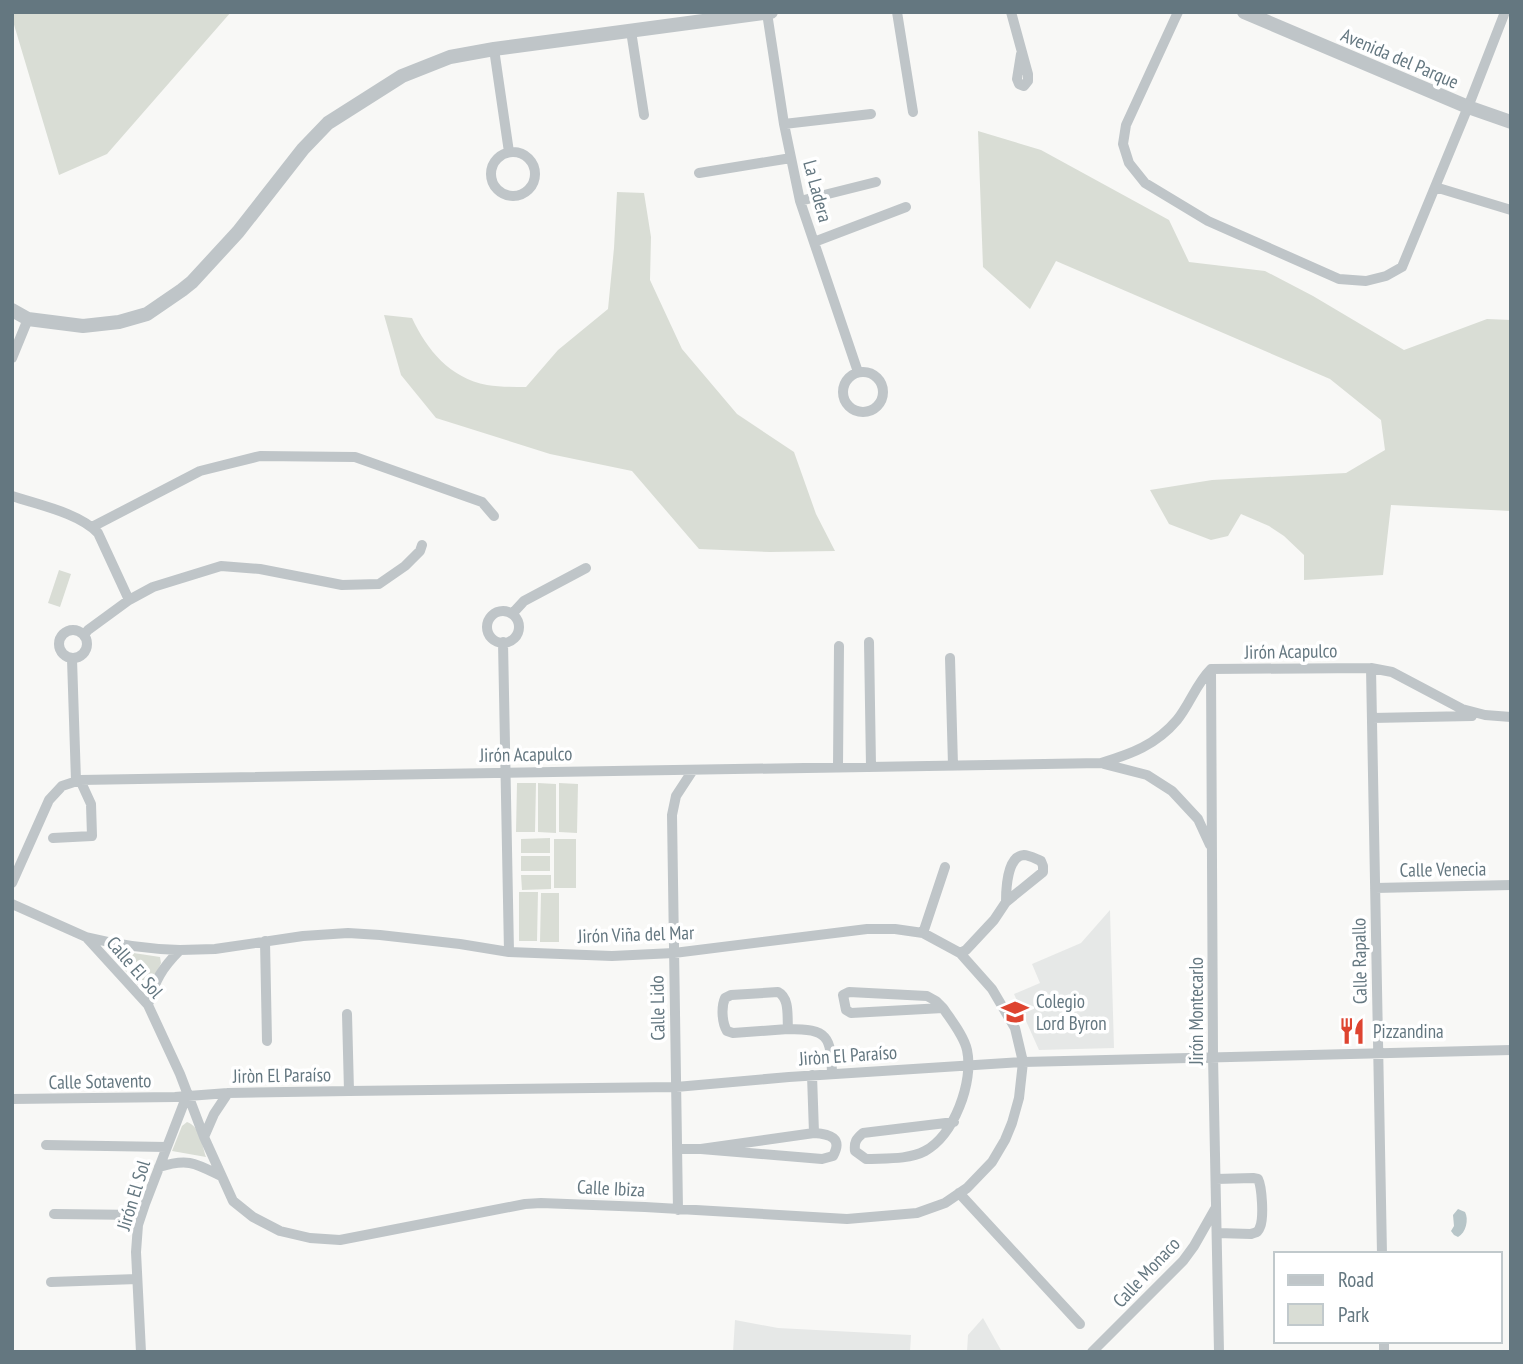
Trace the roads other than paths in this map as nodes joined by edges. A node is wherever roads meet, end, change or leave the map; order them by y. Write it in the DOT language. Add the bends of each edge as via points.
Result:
graph roads {
  1 [pos="897,12"];
  2 [pos="1011,12"];
  3 [pos="1178,12"];
  4 [pos="1244,12"];
  5 [pos="1505,12"];
  6 [pos="769,13"];
  7 [pos="746,14"];
  8 [pos="631,31"];
  9 [pos="494,49"];
  10 [pos="1021,54"];
  11 [pos="1468,107"];
  12 [pos="913,112"];
  13 [pos="871,114"];
  14 [pos="645,115"];
  15 [pos="1508,120"];
  16 [pos="785,124"];
  17 [pos="509,152"];
  18 [pos="791,158"];
  19 [pos="699,173"];
  20 [pos="876,182"];
  21 [pos="1435,187"];
  22 [pos="800,201"];
  23 [pos="906,207"];
  24 [pos="1511,211"];
  25 [pos="814,242"];
  26 [pos="12,310"];
  27 [pos="28,318"];
  28 [pos="12,358"];
  29 [pos="858,372"];
  30 [pos="12,496"];
  31 [pos="494,516"];
  32 [pos="92,527"];
  33 [pos="422,545"];
  34 [pos="586,568"];
  35 [pos="129,600"];
  36 [pos="512,614"];
  37 [pos="84,635"];
  38 [pos="503,642"];
  39 [pos="869,642"];
  40 [pos="839,646"];
  41 [pos="950,658"];
  42 [pos="72,659"];
  43 [pos="1371,668"];
  44 [pos="1211,669"];
  45 [pos="1486,715"];
  46 [pos="1511,717"];
  47 [pos="1372,718"];
  48 [pos="1101,763"];
  49 [pos="953,765"];
  50 [pos="871,766"];
  51 [pos="838,767"];
  52 [pos="693,770"];
  53 [pos="505,772"];
  54 [pos="78,780"];
  55 [pos="53,838"];
  56 [pos="1212,849"];
  57 [pos="945,867"];
  58 [pos="12,883"];
  59 [pos="1511,885"];
  60 [pos="1375,888"];
  61 [pos="1006,902"];
  62 [pos="12,904"];
  63 [pos="923,933"];
  64 [pos="86,937"];
  65 [pos="265,942"];
  66 [pos="180,950"];
  67 [pos="509,952"];
  68 [pos="674,953"];
  69 [pos="961,953"];
  70 [pos="148,1004"];
  71 [pos="943,1008"];
  72 [pos="347,1014"];
  73 [pos="788,1029"];
  74 [pos="267,1041"];
  75 [pos="1511,1050"];
  76 [pos="1378,1052"];
  77 [pos="1213,1056"];
  78 [pos="1023,1062"];
  79 [pos="968,1065"];
  80 [pos="832,1074"];
  81 [pos="812,1075"];
  82 [pos="677,1087"];
  83 [pos="349,1091"];
  84 [pos="228,1093"];
  85 [pos="187,1095"];
  86 [pos="12,1099"];
  87 [pos="954,1122"];
  88 [pos="814,1133"];
  89 [pos="204,1137"];
  90 [pos="46,1145"];
  91 [pos="167,1147"];
  92 [pos="677,1149"];
  93 [pos="701,1149"];
  94 [pos="159,1167"];
  95 [pos="221,1176"];
  96 [pos="1216,1179"];
  97 [pos="959,1193"];
  98 [pos="1216,1208"];
  99 [pos="678,1210"];
  100 [pos="54,1214"];
  101 [pos="141,1215"];
  102 [pos="1217,1233"];
  103 [pos="1382,1252"];
  104 [pos="137,1279"];
  105 [pos="51,1282"];
  106 [pos="1080,1324"];
  107 [pos="141,1352"];
  108 [pos="1092,1352"];
  109 [pos="1219,1352"];
  1 -- 12 [label="street"];
  2 -- 10 [label="street"];
  3 -- 21 [label="street" via="1126,125 1123,144 1129,163 1145,183 1208,221 1339,279 1366,281 1402,267"];
  4 -- 11 [label="street, Avenida del Parque"];
  5 -- 11 [label="street"];
  6 -- 7 [label="street"];
  6 -- 16 [label="street, La Ladera"];
  7 -- 8 [label="street"];
  8 -- 9 [label="street"];
  8 -- 14 [label="street"];
  9 -- 17 [label="street"];
  9 -- 27 [label="street" via="450,57 402,76 328,123 192,282 147,314 83,326"];
  11 -- 15 [label="street, Avenida del Parque"];
  11 -- 21 [label="street"];
  13 -- 16 [label="street"];
  16 -- 18 [label="street, La Ladera"];
  17 -- 17 [label="street" via="497,158 491,177 504,194 518,195 534,181 534,166 524,154"];
  18 -- 19 [label="street"];
  18 -- 22 [label="street, La Ladera"];
  20 -- 22 [label="street"];
  21 -- 24 [label="street"];
  22 -- 25 [label="street, La Ladera"];
  23 -- 25 [label="street"];
  25 -- 29 [label="street, La Ladera"];
  26 -- 27 [label="street"];
  27 -- 28 [label="street"];
  30 -- 32 [label="street"];
  31 -- 32 [label="street" via="482,502 355,457 260,456 200,471"];
  32 -- 35 [label="street"];
  33 -- 35 [label="street" via="405,566 379,584 342,585 221,566 153,587"];
  34 -- 36 [label="street" via="524,601"];
  35 -- 37 [label="street"];
  36 -- 38 [label="street" via="518,631"];
  36 -- 38 [label="street" via="498,612 488,622 491,636"];
  37 -- 42 [label="street" via="86,651"];
  37 -- 42 [label="street" via="74,630 60,638 59,649"];
  38 -- 53 [label="street"];
  39 -- 50 [label="street"];
  40 -- 51 [label="street"];
  41 -- 49 [label="street"];
  42 -- 54 [label="street"];
  43 -- 44 [label="street, Jirón Acapulco"];
  43 -- 45 [label="street, Jirón Acapulco" via="1392,672 1462,709"];
  43 -- 47 [label="street, Calle Rapallo"];
  44 -- 48 [label="street, Jirón Acapulco" via="1177,719 1157,739 1135,753"];
  44 -- 56 [label="street, Jirón Montecarlo"];
  45 -- 46 [label="street, Jirón Acapulco"];
  45 -- 47 [label="street"];
  47 -- 60 [label="street, Calle Rapallo"];
  48 -- 49 [label="street, Jirón Acapulco"];
  48 -- 56 [label="street, Jirón Acapulco" via="1147,775 1172,791 1198,818"];
  49 -- 50 [label="street, Jirón Acapulco"];
  50 -- 51 [label="street, Jirón Acapulco"];
  51 -- 52 [label="street, Jirón Acapulco"];
  52 -- 53 [label="street, Jirón Acapulco"];
  52 -- 68 [label="street, Calle Lido" via="673,807"];
  53 -- 54 [label="street, Jirón Acapulco"];
  53 -- 67 [label="street"];
  54 -- 55 [label="street" via="91,804 92,836"];
  54 -- 58 [label="street" via="58,789 48,800"];
  56 -- 77 [label="street, Jirón Montecarlo"];
  57 -- 63 [label="street"];
  59 -- 60 [label="street, Calle Venecia"];
  60 -- 76 [label="street, Calle Rapallo"];
  61 -- 61 [label="street" via="1043,872 1041,861 1024,855 1013,861"];
  61 -- 69 [label="street"];
  62 -- 64 [label="street, Calle El Sol"];
  63 -- 68 [label="street, Jirón Viña del Mar" via="867,929"];
  63 -- 69 [label="street, Jirón Viña del Mar"];
  64 -- 66 [label="street, Jirón Viña del Mar" via="121,946"];
  64 -- 70 [label="street, Calle El Sol"];
  65 -- 66 [label="street, Jirón Viña del Mar"];
  65 -- 67 [label="street, Jirón Viña del Mar" via="348,933"];
  65 -- 74 [label="street"];
  66 -- 70 [label="street" via="165,965"];
  67 -- 68 [label="street, Jirón Viña del Mar"];
  68 -- 82 [label="street, Calle Lido"];
  69 -- 78 [label="street, Jirón Viña del Mar" via="992,989 1015,1028"];
  70 -- 85 [label="street, Calle El Sol"];
  71 -- 71 [label="street" via="927,996 843,995 851,1013"];
  71 -- 79 [label="street" via="967,1050"];
  72 -- 83 [label="street"];
  73 -- 73 [label="street" via="727,1031 725,998 783,994"];
  73 -- 80 [label="street" via="806,1029 825,1037 831,1047"];
  75 -- 76 [label="street, Jiròn El Paraíso"];
  76 -- 77 [label="street, Jiròn El Paraíso"];
  76 -- 103 [label="street, Calle Rapallo"];
  77 -- 78 [label="street, Jiròn El Paraíso"];
  77 -- 96 [label="street, Jirón Montecarlo"];
  78 -- 79 [label="street, Jiròn El Paraíso"];
  78 -- 97 [label="street, Calle Ibiza" via="1005,1140 992,1162"];
  79 -- 80 [label="street, Jiròn El Paraíso"];
  79 -- 87 [label="street"];
  80 -- 81 [label="street, Jiròn El Paraíso"];
  81 -- 82 [label="street, Jiròn El Paraíso"];
  81 -- 88 [label="street"];
  82 -- 83 [label="street, Jiròn El Paraíso"];
  82 -- 92 [label="street, Calle Lido"];
  83 -- 84 [label="street, Jiròn El Paraíso"];
  84 -- 85 [label="street, Jiròn El Paraíso"];
  84 -- 89 [label="street"];
  85 -- 86 [label="street, Calle Sotavento"];
  85 -- 89 [label="street, Calle Ibiza"];
  85 -- 91 [label="street, Jirón El Sol"];
  87 -- 87 [label="street" via="863,1133 856,1139 855,1151 866,1158 912,1155 934,1144"];
  88 -- 93 [label="street"];
  88 -- 93 [label="street" via="833,1137 837,1149 833,1156 803,1158"];
  89 -- 95 [label="street, Calle Ibiza"];
  90 -- 91 [label="street"];
  91 -- 94 [label="street, Jirón El Sol"];
  92 -- 93 [label="street"];
  92 -- 99 [label="street, Calle Lido"];
  94 -- 95 [label="street" via="187,1162"];
  94 -- 101 [label="street, Jirón El Sol"];
  95 -- 99 [label="street, Calle Ibiza" via="233,1201 253,1217 280,1231 310,1238 340,1240 525,1204"];
  96 -- 98 [label="street, Jirón Montecarlo"];
  96 -- 102 [label="street" via="1258,1179 1261,1188 1260,1228 1251,1234"];
  97 -- 99 [label="street, Calle Ibiza" via="917,1213 847,1219"];
  97 -- 106 [label="street"];
  98 -- 102 [label="street, Jirón Montecarlo"];
  98 -- 108 [label="street, Calle Monaco" via="1183,1261"];
  100 -- 101 [label="street"];
  101 -- 104 [label="street, Jirón El Sol"];
  102 -- 109 [label="street, Jirón Montecarlo"];
  104 -- 105 [label="street"];
  104 -- 107 [label="street, Jirón El Sol"];
}
